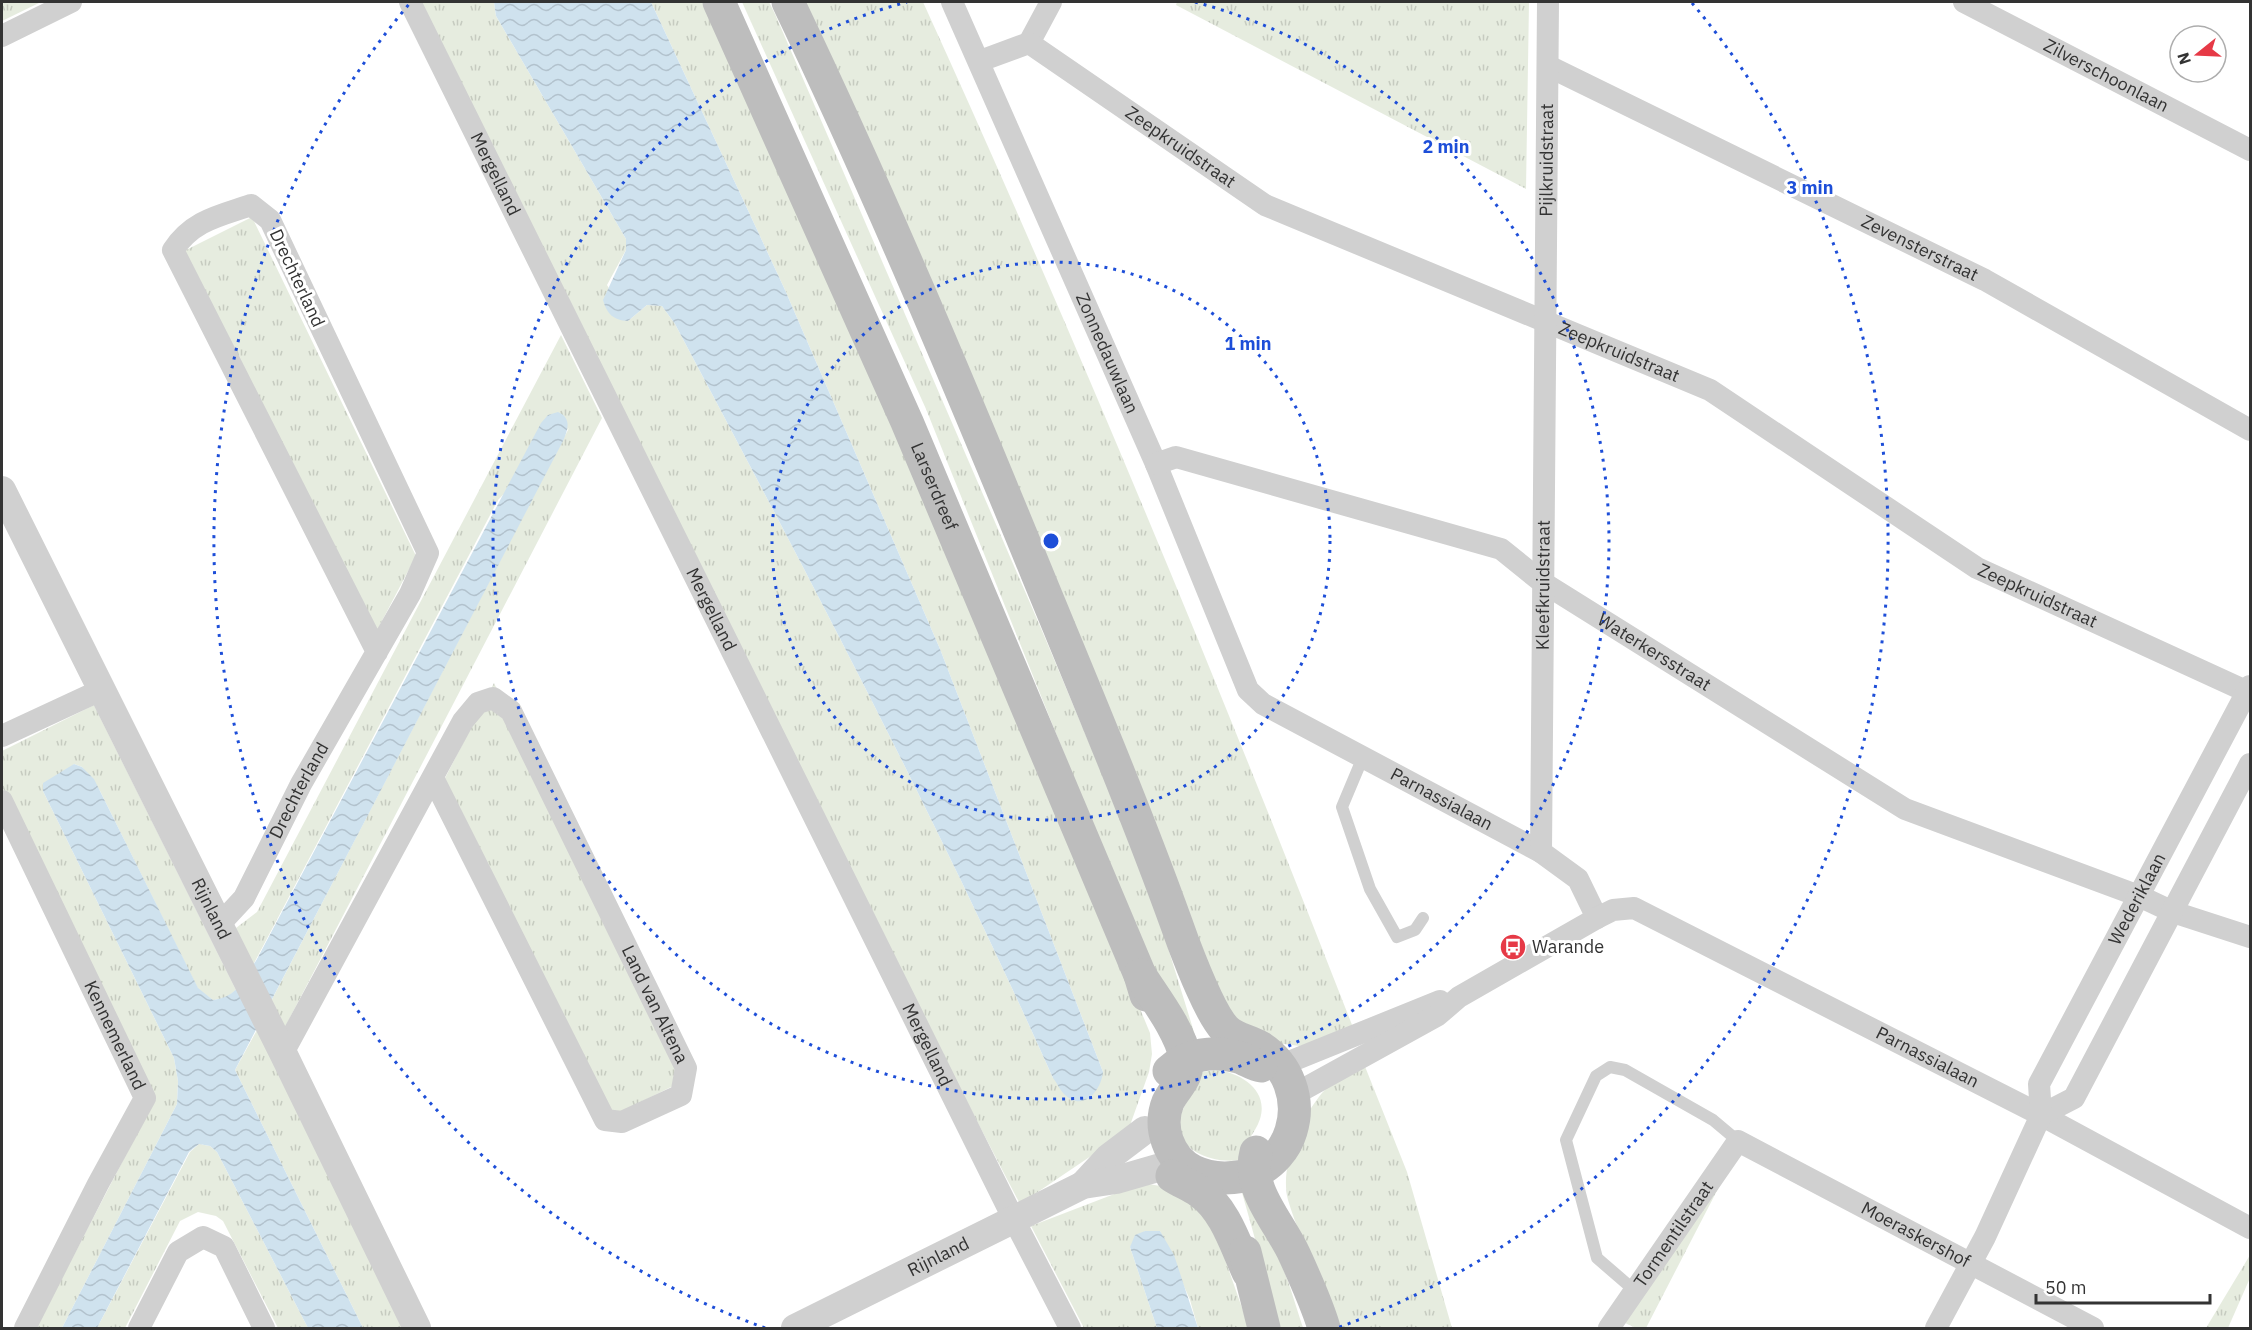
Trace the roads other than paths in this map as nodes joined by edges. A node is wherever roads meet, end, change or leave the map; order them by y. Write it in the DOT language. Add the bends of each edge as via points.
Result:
graph roads {
  1 [pos="71,2"];
  2 [pos="410,2"];
  3 [pos="719,2"];
  4 [pos="788,2"];
  5 [pos="952,2"];
  6 [pos="1051,2"];
  7 [pos="1548,2"];
  8 [pos="1964,2"];
  9 [pos="2,36"];
  10 [pos="1029,43"];
  11 [pos="980,61"];
  12 [pos="1548,66"];
  13 [pos="2250,150"];
  14 [pos="1544,320"];
  15 [pos="2250,430"];
  16 [pos="1156,464"];
  17 [pos="2,490"];
  18 [pos="1542,582"];
  19 [pos="377,652"];
  20 [pos="101,690"];
  21 [pos="2250,690"];
  22 [pos="1263,704"];
  23 [pos="2,736"];
  24 [pos="1364,757"];
  25 [pos="2250,764"];
  26 [pos="433,778"];
  27 [pos="2,801"];
  28 [pos="1540,852"];
  29 [pos="2139,896"];
  30 [pos="2173,912"];
  31 [pos="1423,918"];
  32 [pos="1597,918"];
  33 [pos="218,926"];
  34 [pos="2250,937"];
  35 [pos="1459,997"];
  36 [pos="1232,1046"];
  37 [pos="283,1053"];
  38 [pos="1177,1065"];
  39 [pos="1268,1065"];
  40 [pos="1294,1099"];
  41 [pos="2041,1115"];
  42 [pos="1145,1130"];
  43 [pos="1738,1141"];
  44 [pos="1263,1167"];
  45 [pos="1188,1174"];
  46 [pos="1083,1185"];
  47 [pos="1013,1218"];
  48 [pos="2250,1228"];
  49 [pos="1970,1264"];
  50 [pos="1635,1290"];
  51 [pos="24,1329"];
  52 [pos="139,1329"];
  53 [pos="264,1329"];
  54 [pos="417,1329"];
  55 [pos="795,1329"];
  56 [pos="1070,1329"];
  57 [pos="1264,1329"];
  58 [pos="1324,1329"];
  59 [pos="1609,1329"];
  60 [pos="1935,1329"];
  61 [pos="2092,1329"];
  1 -- 9 [label="street"];
  2 -- 47 [label="street, Mergelland"];
  3 -- 38 [label="main road, Larserdreef" via="907,422 1140,975 1167,1062"];
  4 -- 36 [label="main road" via="973,415 1151,851 1191,963"];
  5 -- 11 [label="street, Zonnedauwlaan"];
  6 -- 10 [label="street"];
  7 -- 12 [label="street, Pijlkruidstraat"];
  8 -- 13 [label="street, Zilverschoonlaan"];
  10 -- 11 [label="street"];
  10 -- 14 [label="street, Zeepkruidstraat" via="1265,205"];
  11 -- 16 [label="street, Zonnedauwlaan"];
  12 -- 14 [label="street, Pijlkruidstraat"];
  12 -- 15 [label="street, Zevensterstraat" via="1985,280"];
  14 -- 18 [label="street, Kleefkruidstraat"];
  14 -- 21 [label="street, Zeepkruidstraat" via="1710,390 1977,568"];
  16 -- 18 [label="street, Waterkersstraat" via="1176,457 1501,549"];
  16 -- 22 [label="street, Zonnedauwlaan" via="1248,690"];
  17 -- 20 [label="street, Rijnland"];
  18 -- 28 [label="street, Kleefkruidstraat"];
  18 -- 29 [label="street, Waterkersstraat" via="1905,809"];
  19 -- 19 [label="street, Drechterland" via="173,250 185,232 251,205 270,220 428,553"];
  19 -- 33 [label="street, Drechterland" via="301,784 244,898"];
  20 -- 23 [label="street"];
  20 -- 33 [label="street, Rijnland"];
  21 -- 29 [label="street, Wederiklaan"];
  22 -- 24 [label="street, Parnassialaan"];
  24 -- 28 [label="street, Parnassialaan"];
  24 -- 31 [label="lane" via="1342,807 1370,889 1398,937 1415,930"];
  25 -- 30 [label="street, Wederiklaan"];
  26 -- 26 [label="street, Land van Altena" via="463,721 478,703 493,698 511,711 686,1068 681,1095 622,1122 605,1120"];
  26 -- 37 [label="street, Land van Altena"];
  27 -- 51 [label="street, Kennemerland" via="145,1098"];
  28 -- 32 [label="street, Parnassialaan" via="1578,879"];
  29 -- 30 [label="street, Waterkersstraat"];
  29 -- 41 [label="street, Wederiklaan" via="2039,1084"];
  30 -- 34 [label="street, Waterkersstraat"];
  30 -- 41 [label="street, Wederiklaan" via="2074,1098"];
  32 -- 35 [label="street, Parnassialaan"];
  32 -- 41 [label="street, Parnassialaan" via="1613,910 1634,908"];
  33 -- 37 [label="street, Rijnland"];
  35 -- 39 [label="street, Parnassialaan" via="1431,1004 1289,1062"];
  35 -- 40 [label="street, Parnassialaan" via="1438,1015 1304,1089"];
  36 -- 38 [label="main road"];
  36 -- 39 [label="main road" via="1260,1048"];
  37 -- 54 [label="street, Rijnland"];
  38 -- 42 [label="main road" via="1152,1095"];
  38 -- 45 [label="main road" via="1183,1082 1170,1098 1164,1118 1166,1138"];
  39 -- 40 [label="main road" via="1289,1080"];
  39 -- 44 [label="main road" via="1277,1111 1256,1152"];
  40 -- 44 [label="main road" via="1290,1133 1281,1151"];
  41 -- 48 [label="street, Parnassialaan"];
  41 -- 49 [label="street, Wederiklaan"];
  42 -- 45 [label="main road"];
  42 -- 46 [label="street, Rijnland" via="1108,1158"];
  43 -- 49 [label="street, Moeraskershof"];
  43 -- 50 [label="street, Tormentilstraat"];
  43 -- 50 [label="lane" via="1713,1120 1624,1070 1610,1067 1596,1076 1566,1140 1597,1258"];
  44 -- 45 [label="main road" via="1235,1177"];
  44 -- 58 [label="main road" via="1268,1209 1294,1253"];
  45 -- 46 [label="street, Rijnland"];
  45 -- 57 [label="main road" via="1227,1188 1236,1205 1248,1272"];
  46 -- 47 [label="street, Rijnland"];
  47 -- 55 [label="street, Rijnland"];
  47 -- 56 [label="street, Mergelland"];
  49 -- 60 [label="street, Wederiklaan"];
  49 -- 61 [label="street, Moeraskershof"];
  50 -- 59 [label="street, Tormentilstraat"];
  52 -- 53 [label="street" via="178,1252 202,1237 224,1247"];
}
